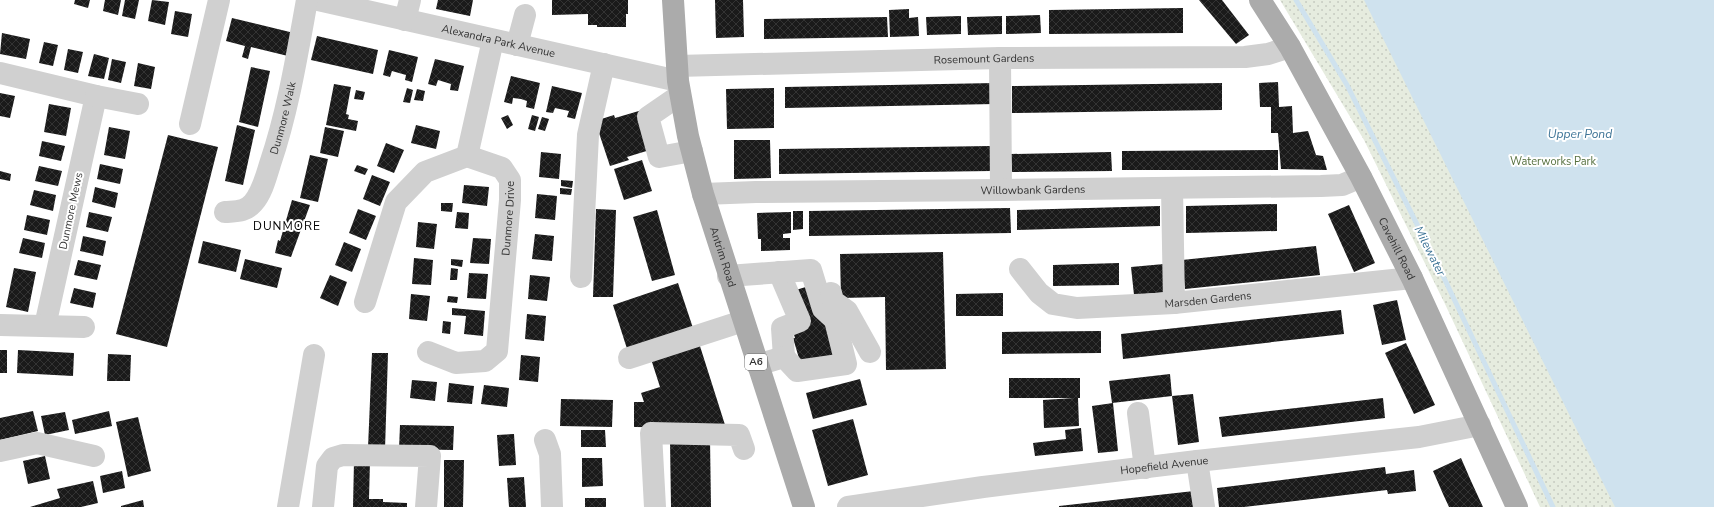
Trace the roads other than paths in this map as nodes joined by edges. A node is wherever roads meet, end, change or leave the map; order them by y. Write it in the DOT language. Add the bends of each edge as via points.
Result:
graph roads {
  1 [pos="219,0"];
  2 [pos="307,0"];
  3 [pos="318,0"];
  4 [pos="673,0"];
  5 [pos="1260,0"];
  6 [pos="408,10"];
  7 [pos="525,15"];
  8 [pos="493,40"];
  9 [pos="517,45"];
  10 [pos="1290,47"];
  11 [pos="1000,58"];
  12 [pos="604,64"];
  13 [pos="0,73"];
  14 [pos="678,81"];
  15 [pos="96,96"];
  16 [pos="138,104"];
  17 [pos="190,124"];
  18 [pos="692,151"];
  19 [pos="467,156"];
  20 [pos="1361,177"];
  21 [pos="1172,188"];
  22 [pos="1001,190"];
  23 [pos="703,194"];
  24 [pos="225,212"];
  25 [pos="1020,269"];
  26 [pos="811,270"];
  27 [pos="779,272"];
  28 [pos="728,276"];
  29 [pos="580,277"];
  30 [pos="1412,278"];
  31 [pos="364,302"];
  32 [pos="1174,303"];
  33 [pos="743,321"];
  34 [pos="0,325"];
  35 [pos="45,326"];
  36 [pos="84,327"];
  37 [pos="428,352"];
  38 [pos="870,352"];
  39 [pos="314,355"];
  40 [pos="784,357"];
  41 [pos="629,358"];
  42 [pos="757,365"];
  43 [pos="1138,413"];
  44 [pos="1480,425"];
  45 [pos="545,440"];
  46 [pos="744,450"];
  47 [pos="0,451"];
  48 [pos="94,456"];
  49 [pos="1197,461"];
  50 [pos="1145,468"];
  51 [pos="894,504"];
  52 [pos="288,507"];
  53 [pos="323,507"];
  54 [pos="426,507"];
  55 [pos="552,507"];
  56 [pos="655,507"];
  57 [pos="804,507"];
  58 [pos="848,507"];
  59 [pos="1204,507"];
  60 [pos="1517,507"];
  1 -- 17 [label="street"];
  2 -- 24 [label="street, Dunmore Walk" via="288,100 261,190 254,203 244,211"];
  3 -- 6 [label="street, Alexandra Park Avenue"];
  4 -- 14 [label="main road, Antrim Road / A6"];
  5 -- 10 [label="main road, Cavehill Road"];
  6 -- 8 [label="street, Alexandra Park Avenue"];
  7 -- 9 [label="street"];
  8 -- 9 [label="street, Alexandra Park Avenue"];
  8 -- 19 [label="street"];
  9 -- 12 [label="street, Alexandra Park Avenue"];
  10 -- 11 [label="street, Rosemount Gardens" via="1268,54 1245,57"];
  10 -- 20 [label="main road, Cavehill Road"];
  11 -- 14 [label="street, Rosemount Gardens"];
  11 -- 22 [label="street"];
  12 -- 14 [label="street, Alexandra Park Avenue"];
  12 -- 29 [label="street" via="588,135"];
  13 -- 15 [label="street"];
  14 -- 18 [label="main road, Antrim Road / A6"];
  14 -- 18 [label="street" via="648,117 659,157"];
  15 -- 16 [label="street"];
  15 -- 35 [label="street, Dunmore Mews"];
  18 -- 23 [label="main road, Antrim Road / A6"];
  19 -- 31 [label="street" via="425,172 396,202"];
  19 -- 37 [label="street, Dunmore Drive" via="502,168 510,180 497,351 485,361 456,363"];
  20 -- 21 [label="street, Willowbank Gardens" via="1342,185"];
  20 -- 30 [label="main road, Cavehill Road"];
  21 -- 22 [label="street, Willowbank Gardens"];
  21 -- 32 [label="street"];
  22 -- 23 [label="street, Willowbank Gardens"];
  23 -- 28 [label="main road, Antrim Road / A6"];
  25 -- 32 [label="street, Marsden Gardens" via="1039,293 1053,304 1077,308"];
  26 -- 27 [label="street"];
  26 -- 38 [label="street" via="826,269 833,301 847,311"];
  26 -- 40 [label="street" via="823,309 835,320 846,364 797,371"];
  27 -- 28 [label="street"];
  27 -- 40 [label="street" via="800,321 782,328"];
  28 -- 33 [label="main road, Antrim Road / A6"];
  30 -- 32 [label="street, Marsden Gardens"];
  30 -- 44 [label="main road, Cavehill Road"];
  33 -- 41 [label="street"];
  33 -- 42 [label="main road, Antrim Road / A6"];
  34 -- 35 [label="street"];
  35 -- 36 [label="street"];
  39 -- 52 [label="street"];
  40 -- 42 [label="street"];
  42 -- 57 [label="main road, Antrim Road / A6"];
  43 -- 50 [label="street"];
  44 -- 49 [label="street, Hopefield Avenue" via="1419,437"];
  44 -- 60 [label="main road, Cavehill Road"];
  45 -- 55 [label="street" via="550,454"];
  46 -- 56 [label="street" via="739,435 651,432"];
  47 -- 48 [label="street" via="37,442"];
  49 -- 50 [label="street, Hopefield Avenue"];
  49 -- 59 [label="street"];
  50 -- 51 [label="street, Hopefield Avenue" via="983,487"];
  51 -- 58 [label="street, Hopefield Avenue"];
  53 -- 54 [label="street" via="327,466 333,458 343,454 430,456"];
}
